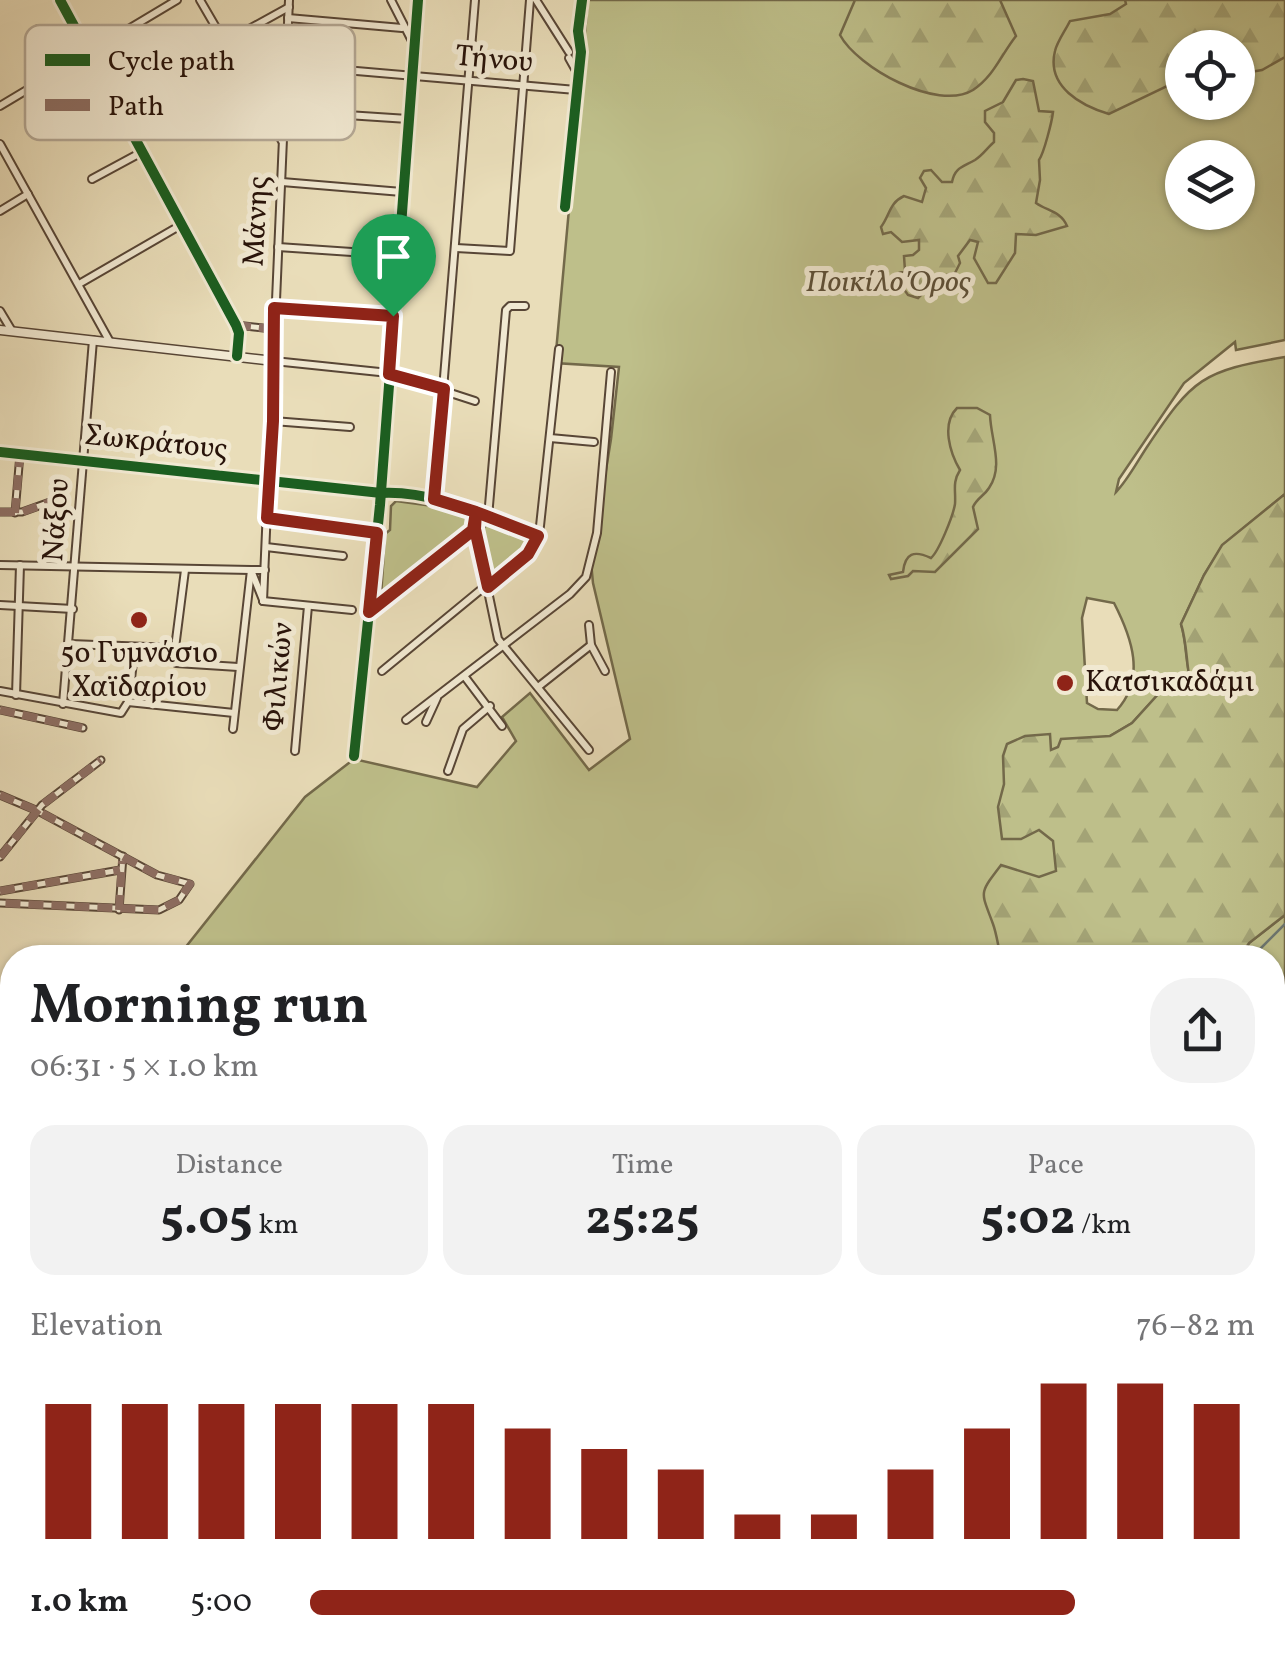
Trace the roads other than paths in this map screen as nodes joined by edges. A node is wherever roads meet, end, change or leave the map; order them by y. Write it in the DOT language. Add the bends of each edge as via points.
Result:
graph roads {
  1 [pos="60,0"];
  2 [pos="176,0"];
  3 [pos="200,0"];
  4 [pos="391,0"];
  5 [pos="418,0"];
  6 [pos="475,0"];
  7 [pos="533,0"];
  8 [pos="582,0"];
  9 [pos="289,4"];
  10 [pos="288,18"];
  11 [pos="74,25"];
  12 [pos="135,25"];
  13 [pos="214,25"];
  14 [pos="254,25"];
  15 [pos="288,25"];
  16 [pos="402,28"];
  17 [pos="414,44"];
  18 [pos="355,70"];
  19 [pos="411,74"];
  20 [pos="578,74"];
  21 [pos="469,80"];
  22 [pos="524,85"];
  23 [pos="576,90"];
  24 [pos="25,91"];
  25 [pos="0,106"];
  26 [pos="355,116"];
  27 [pos="408,119"];
  28 [pos="136,140"];
  29 [pos="283,142"];
  30 [pos="0,144"];
  31 [pos="142,152"];
  32 [pos="92,179"];
  33 [pos="282,182"];
  34 [pos="402,192"];
  35 [pos="28,194"];
  36 [pos="564,208"];
  37 [pos="0,211"];
  38 [pos="181,225"];
  39 [pos="278,247"];
  40 [pos="456,248"];
  41 [pos="397,255"];
  42 [pos="80,284"];
  43 [pos="524,306"];
  44 [pos="274,308"];
  45 [pos="0,311"];
  46 [pos="393,316"];
  47 [pos="236,325"];
  48 [pos="272,329"];
  49 [pos="0,330"];
  50 [pos="12,331"];
  51 [pos="94,340"];
  52 [pos="110,342"];
  53 [pos="559,349"];
  54 [pos="237,356"];
  55 [pos="274,360"];
  56 [pos="611,372"];
  57 [pos="389,374"];
  58 [pos="444,389"];
  59 [pos="475,401"];
  60 [pos="273,421"];
  61 [pos="350,427"];
  62 [pos="550,438"];
  63 [pos="594,442"];
  64 [pos="0,452"];
  65 [pos="20,454"];
  66 [pos="84,460"];
  67 [pos="269,481"];
  68 [pos="381,493"];
  69 [pos="64,498"];
  70 [pos="434,499"];
  71 [pos="0,512"];
  72 [pos="476,512"];
  73 [pos="15,514"];
  74 [pos="267,518"];
  75 [pos="488,518"];
  76 [pos="475,529"];
  77 [pos="377,533"];
  78 [pos="538,536"];
  79 [pos="266,547"];
  80 [pos="343,556"];
  81 [pos="0,565"];
  82 [pos="20,565"];
  83 [pos="76,567"];
  84 [pos="185,570"];
  85 [pos="251,570"];
  86 [pos="265,570"];
  87 [pos="488,587"];
  88 [pos="263,601"];
  89 [pos="0,605"];
  90 [pos="19,606"];
  91 [pos="308,606"];
  92 [pos="73,609"];
  93 [pos="352,610"];
  94 [pos="369,612"];
  95 [pos="589,625"];
  96 [pos="70,644"];
  97 [pos="502,646"];
  98 [pos="590,646"];
  99 [pos="135,647"];
  100 [pos="174,648"];
  101 [pos="238,667"];
  102 [pos="382,670"];
  103 [pos="605,671"];
  104 [pos="465,677"];
  105 [pos="538,687"];
  106 [pos="0,691"];
  107 [pos="16,695"];
  108 [pos="438,696"];
  109 [pos="128,702"];
  110 [pos="63,704"];
  111 [pos="490,706"];
  112 [pos="0,710"];
  113 [pos="234,713"];
  114 [pos="406,720"];
  115 [pos="426,722"];
  116 [pos="502,726"];
  117 [pos="83,728"];
  118 [pos="233,729"];
  119 [pos="589,750"];
  120 [pos="295,751"];
  121 [pos="354,756"];
  122 [pos="101,760"];
  123 [pos="448,771"];
  124 [pos="0,795"];
  125 [pos="38,811"];
  126 [pos="122,856"];
  127 [pos="0,857"];
  128 [pos="120,870"];
  129 [pos="0,891"];
  130 [pos="0,903"];
  131 [pos="120,910"];
  1 -- 11 [label="street"];
  2 -- 12 [label="street"];
  3 -- 13 [label="street"];
  4 -- 16 [label="street"];
  5 -- 17 [label="street"];
  6 -- 21 [label="street"];
  7 -- 20 [label="street"];
  7 -- 22 [label="street"];
  8 -- 20 [label="street"];
  9 -- 10 [label="street, Μάνης"];
  9 -- 14 [label="street"];
  10 -- 15 [label="street, Μάνης"];
  10 -- 16 [label="street"];
  16 -- 17 [label="street"];
  17 -- 19 [label="street"];
  18 -- 19 [label="street, Τήνου"];
  19 -- 21 [label="street, Τήνου"];
  19 -- 27 [label="street"];
  20 -- 23 [label="street"];
  21 -- 22 [label="street, Τήνου"];
  21 -- 40 [label="street"];
  22 -- 23 [label="street, Τήνου"];
  22 -- 40 [label="street" via="510,251"];
  23 -- 36 [label="street"];
  24 -- 25 [label="street"];
  26 -- 27 [label="street"];
  27 -- 34 [label="street"];
  28 -- 31 [label="street"];
  29 -- 33 [label="street, Μάνης"];
  30 -- 35 [label="street"];
  31 -- 32 [label="street"];
  31 -- 38 [label="street"];
  33 -- 34 [label="street"];
  33 -- 39 [label="street, Μάνης"];
  34 -- 41 [label="street"];
  35 -- 37 [label="street"];
  35 -- 42 [label="street"];
  38 -- 42 [label="street"];
  38 -- 47 [label="street"];
  39 -- 41 [label="street"];
  39 -- 44 [label="street, Μάνης"];
  40 -- 58 [label="street"];
  41 -- 46 [label="street"];
  42 -- 52 [label="street"];
  43 -- 75 [label="street" via="506,310"];
  44 -- 46 [label="street"];
  44 -- 48 [label="street, Μάνης"];
  45 -- 50 [label="street"];
  46 -- 57 [label="street"];
  47 -- 48 [label="street"];
  47 -- 54 [label="street"];
  48 -- 55 [label="street, Μάνης"];
  49 -- 50 [label="street"];
  50 -- 51 [label="street"];
  51 -- 52 [label="street"];
  51 -- 66 [label="street, Νάξου"];
  52 -- 54 [label="street"];
  53 -- 62 [label="street"];
  54 -- 55 [label="street"];
  55 -- 57 [label="street"];
  55 -- 60 [label="street, Μάνης"];
  56 -- 97 [label="street" via="597,533 586,576"];
  57 -- 58 [label="street"];
  57 -- 68 [label="street"];
  58 -- 59 [label="street"];
  58 -- 70 [label="street"];
  60 -- 61 [label="street"];
  60 -- 67 [label="street, Μάνης"];
  62 -- 63 [label="street"];
  62 -- 78 [label="street"];
  64 -- 65 [label="street, Σωκράτους"];
  65 -- 66 [label="street, Σωκράτους"];
  65 -- 73 [label="street"];
  66 -- 67 [label="street, Σωκράτους"];
  66 -- 83 [label="street, Νάξου"];
  67 -- 68 [label="street, Σωκράτους"];
  67 -- 74 [label="street, Μάνης"];
  68 -- 70 [label="street, Σωκράτους"];
  68 -- 77 [label="street"];
  69 -- 73 [label="street"];
  70 -- 72 [label="street, Σωκράτους"];
  71 -- 73 [label="street"];
  72 -- 75 [label="street, Σωκράτους"];
  72 -- 76 [label="street"];
  74 -- 77 [label="street"];
  74 -- 79 [label="street, Μάνης"];
  75 -- 78 [label="street, Σωκράτους"];
  76 -- 87 [label="street"];
  76 -- 94 [label="street"];
  77 -- 94 [label="street"];
  78 -- 87 [label="street" via="528,554"];
  79 -- 80 [label="street"];
  79 -- 86 [label="street, Μάνης"];
  81 -- 82 [label="street"];
  82 -- 83 [label="street"];
  82 -- 90 [label="street"];
  83 -- 84 [label="street"];
  83 -- 92 [label="street, Νάξου"];
  84 -- 85 [label="street"];
  84 -- 100 [label="street"];
  85 -- 86 [label="street"];
  85 -- 88 [label="street"];
  85 -- 101 [label="street"];
  86 -- 88 [label="street, Μάνης"];
  87 -- 97 [label="street"];
  87 -- 102 [label="street"];
  88 -- 91 [label="street"];
  89 -- 90 [label="street"];
  90 -- 92 [label="street"];
  90 -- 107 [label="street"];
  91 -- 93 [label="street"];
  91 -- 120 [label="street, Φιλικών"];
  92 -- 96 [label="street, Νάξου"];
  94 -- 121 [label="street"];
  95 -- 98 [label="street"];
  96 -- 99 [label="street"];
  96 -- 110 [label="street, Νάξου"];
  97 -- 104 [label="street"];
  97 -- 105 [label="street"];
  98 -- 103 [label="street"];
  98 -- 105 [label="street"];
  99 -- 100 [label="street"];
  99 -- 109 [label="street"];
  100 -- 101 [label="street" via="178,665"];
  101 -- 113 [label="street"];
  104 -- 108 [label="street"];
  104 -- 111 [label="street"];
  105 -- 119 [label="street"];
  106 -- 107 [label="street"];
  107 -- 110 [label="street"];
  108 -- 114 [label="street"];
  108 -- 115 [label="street"];
  109 -- 110 [label="street" via="121,713"];
  109 -- 113 [label="street"];
  111 -- 116 [label="street"];
  111 -- 123 [label="street" via="462,729"];
  112 -- 117 [label="street"];
  113 -- 118 [label="street"];
  122 -- 125 [label="street"];
  124 -- 125 [label="street"];
  125 -- 126 [label="street"];
  125 -- 127 [label="street"];
  126 -- 128 [label="street"];
  126 -- 131 [label="street" via="157,876 190,884 166,908"];
  128 -- 129 [label="street"];
  128 -- 131 [label="street"];
  130 -- 131 [label="street"];
}
